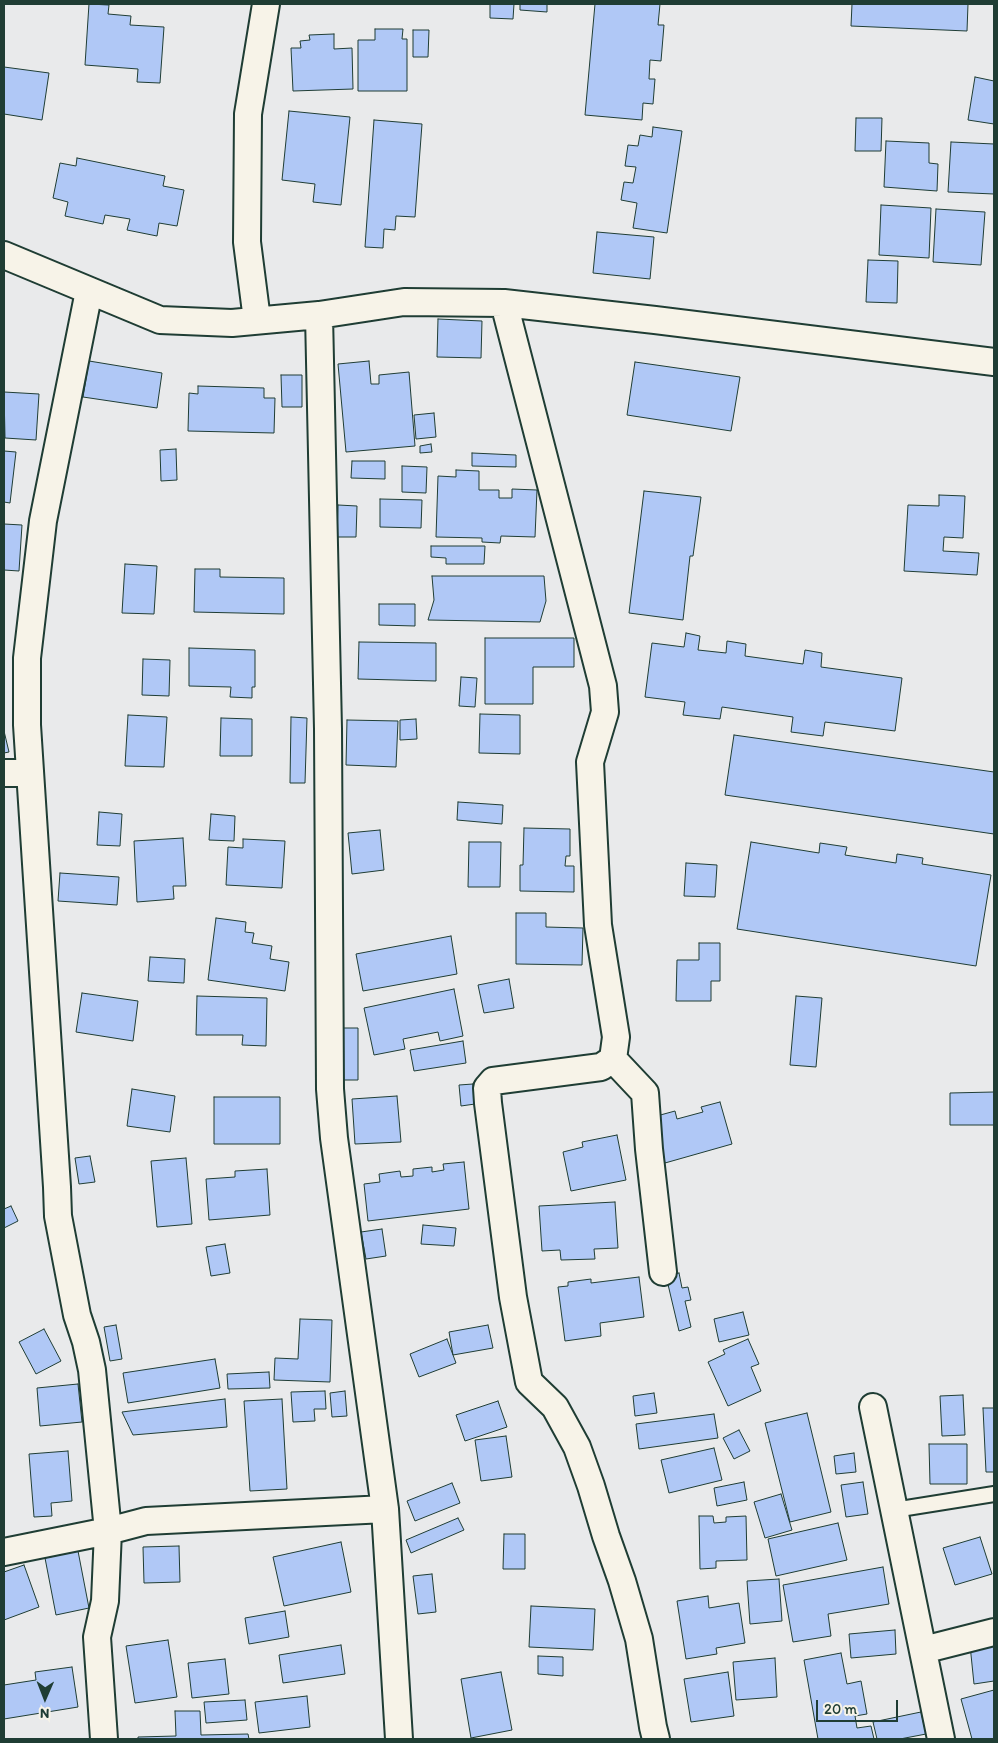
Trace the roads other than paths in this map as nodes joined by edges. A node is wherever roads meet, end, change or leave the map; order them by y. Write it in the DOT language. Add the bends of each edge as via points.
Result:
graph roads {
  1 [pos="266,4"];
  2 [pos="4,255"];
  3 [pos="89,291"];
  4 [pos="504,303"];
  5 [pos="319,315"];
  6 [pos="257,320"];
  7 [pos="994,362"];
  8 [pos="4,773"];
  9 [pos="30,773"];
  10 [pos="614,1059"];
  11 [pos="662,1272"];
  12 [pos="873,1406"];
  13 [pos="994,1494"];
  14 [pos="385,1509"];
  15 [pos="894,1510"];
  16 [pos="108,1531"];
  17 [pos="4,1552"];
  18 [pos="994,1632"];
  19 [pos="923,1650"];
  20 [pos="104,1739"];
  21 [pos="399,1739"];
  22 [pos="656,1739"];
  23 [pos="941,1739"];
  1 -- 6 [label="street" via="248,114 247,242"];
  2 -- 3 [label="street"];
  3 -- 6 [label="street" via="160,320 232,323"];
  3 -- 9 [label="street" via="42,521 27,658"];
  4 -- 5 [label="street" via="404,302"];
  4 -- 7 [label="street"];
  4 -- 10 [label="street" via="603,686 605,712 590,762 598,925 616,1037"];
  5 -- 6 [label="street"];
  5 -- 14 [label="street" via="328,729 330,1089"];
  8 -- 9 [label="street"];
  9 -- 16 [label="street" via="58,1216 77,1315 92,1370"];
  10 -- 11 [label="street" via="645,1093"];
  10 -- 22 [label="street" via="601,1067 493,1081 487,1088 513,1297 530,1382 555,1407 577,1447 592,1486 639,1639"];
  12 -- 15 [label="street"];
  13 -- 15 [label="lane"];
  14 -- 16 [label="street" via="146,1521"];
  14 -- 21 [label="street"];
  15 -- 19 [label="street"];
  16 -- 17 [label="street"];
  16 -- 20 [label="street" via="105,1601 97,1637"];
  18 -- 19 [label="street"];
  19 -- 23 [label="street"];
}
